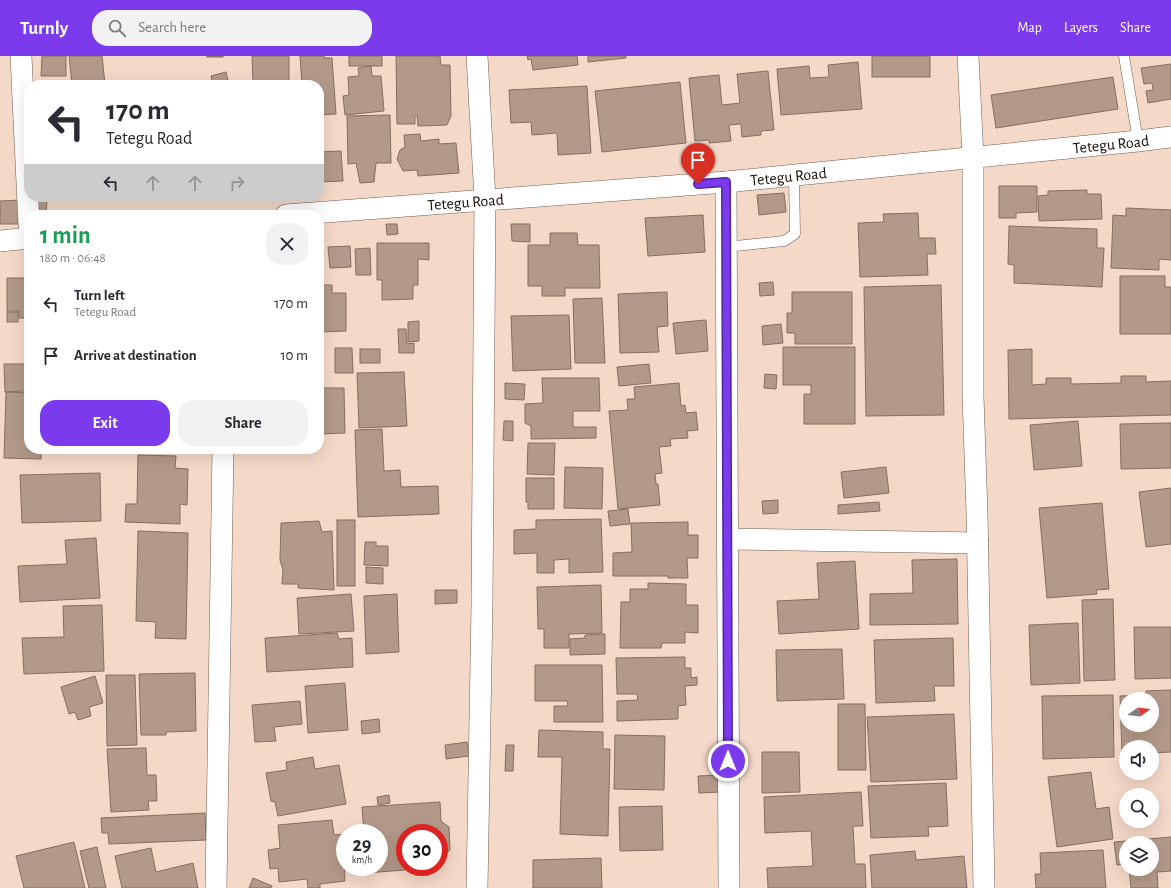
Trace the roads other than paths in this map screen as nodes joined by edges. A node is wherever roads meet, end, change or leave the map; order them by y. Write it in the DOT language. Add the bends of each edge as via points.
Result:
graph roads {
  1 [pos="21,56"];
  2 [pos="477,56"];
  3 [pos="968,56"];
  4 [pos="1124,56"];
  5 [pos="24,119"];
  6 [pos="1171,137"];
  7 [pos="1138,142"];
  8 [pos="973,158"];
  9 [pos="794,175"];
  10 [pos="726,182"];
  11 [pos="485,199"];
  12 [pos="324,212"];
  13 [pos="24,239"];
  14 [pos="0,241"];
  15 [pos="726,247"];
  16 [pos="223,454"];
  17 [pos="728,540"];
  18 [pos="978,543"];
  19 [pos="216,888"];
  20 [pos="477,888"];
  21 [pos="729,888"];
  22 [pos="984,888"];
  1 -- 5 [label="street"];
  2 -- 11 [label="street"];
  3 -- 8 [label="street"];
  4 -- 7 [label="lane"];
  6 -- 7 [label="street, Tetegu Road"];
  7 -- 8 [label="street, Tetegu Road"];
  8 -- 9 [label="street, Tetegu Road"];
  8 -- 18 [label="street" via="973,396"];
  9 -- 10 [label="street, Tetegu Road"];
  9 -- 15 [label="lane" via="795,234 784,240"];
  10 -- 11 [label="street, Tetegu Road" via="557,196"];
  10 -- 15 [label="street"];
  11 -- 12 [label="street, Tetegu Road"];
  11 -- 20 [label="street"];
  13 -- 14 [label="street"];
  15 -- 17 [label="street"];
  16 -- 19 [label="street"];
  17 -- 18 [label="street"];
  17 -- 21 [label="street"];
  18 -- 22 [label="street"];
}
